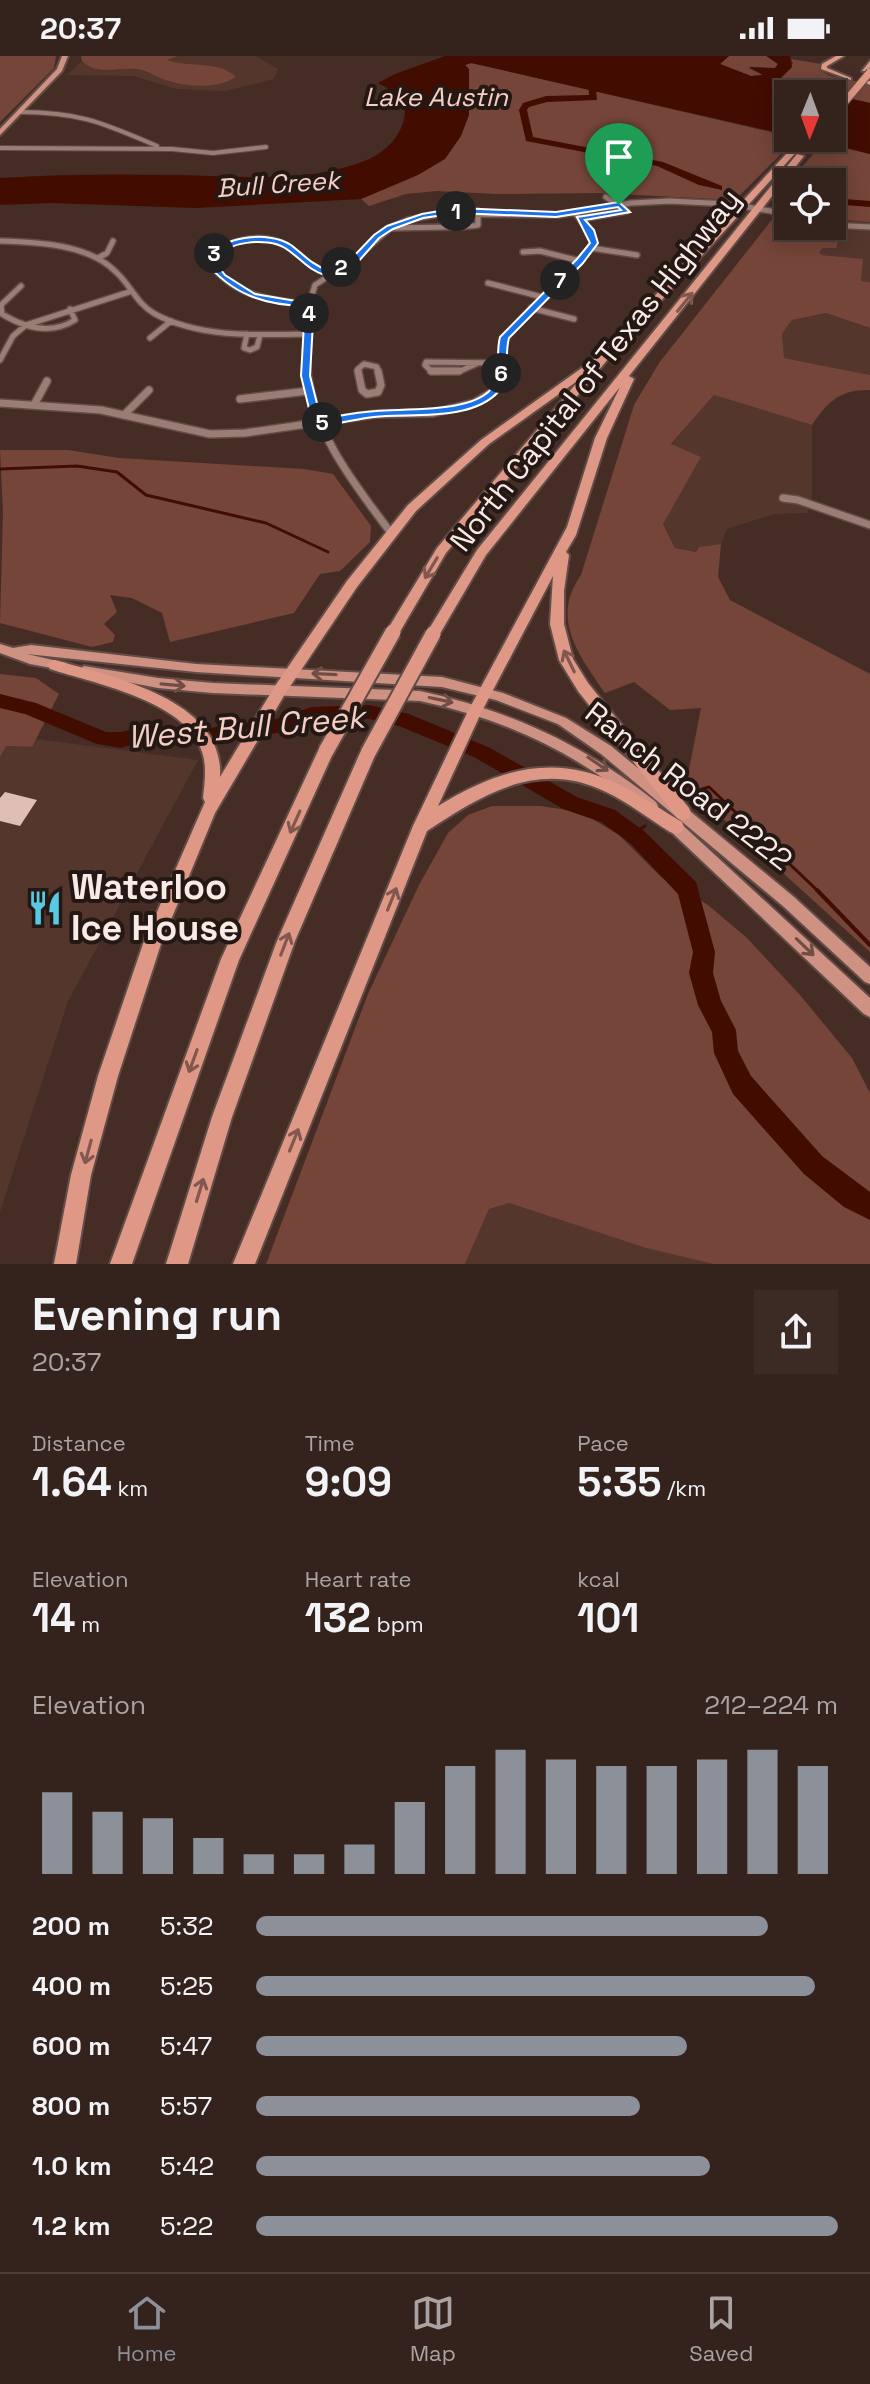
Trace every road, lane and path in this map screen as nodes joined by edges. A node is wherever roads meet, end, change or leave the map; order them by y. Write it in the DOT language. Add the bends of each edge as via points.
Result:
graph roads {
  1 [pos="65,56"];
  2 [pos="841,56"];
  3 [pos="870,63"];
  4 [pos="867,71"];
  5 [pos="849,79"];
  6 [pos="846,93"];
  7 [pos="846,99"];
  8 [pos="20,112"];
  9 [pos="0,133"];
  10 [pos="266,147"];
  11 [pos="0,148"];
  12 [pos="172,149"];
  13 [pos="798,152"];
  14 [pos="799,152"];
  15 [pos="606,197"];
  16 [pos="619,205"];
  17 [pos="741,205"];
  18 [pos="759,210"];
  19 [pos="478,211"];
  20 [pos="774,213"];
  21 [pos="578,216"];
  22 [pos="846,224"];
  23 [pos="870,225"];
  24 [pos="390,228"];
  25 [pos="0,241"];
  26 [pos="113,241"];
  27 [pos="591,248"];
  28 [pos="523,252"];
  29 [pos="637,255"];
  30 [pos="98,258"];
  31 [pos="580,261"];
  32 [pos="327,273"];
  33 [pos="488,283"];
  34 [pos="21,286"];
  35 [pos="129,292"];
  36 [pos="542,297"];
  37 [pos="310,304"];
  38 [pos="531,308"];
  39 [pos="70,309"];
  40 [pos="574,319"];
  41 [pos="171,321"];
  42 [pos="26,325"];
  43 [pos="247,334"];
  44 [pos="307,334"];
  45 [pos="260,335"];
  46 [pos="150,338"];
  47 [pos="604,357"];
  48 [pos="0,360"];
  49 [pos="638,360"];
  50 [pos="478,363"];
  51 [pos="500,363"];
  52 [pos="47,381"];
  53 [pos="149,390"];
  54 [pos="308,391"];
  55 [pos="372,394"];
  56 [pos="240,399"];
  57 [pos="0,403"];
  58 [pos="34,405"];
  59 [pos="376,414"];
  60 [pos="124,415"];
  61 [pos="316,422"];
  62 [pos="783,498"];
  63 [pos="870,525"];
  64 [pos="573,526"];
  65 [pos="391,533"];
  66 [pos="0,648"];
  67 [pos="15,652"];
  68 [pos="55,665"];
  69 [pos="292,673"];
  70 [pos="485,692"];
  71 [pos="276,697"];
  72 [pos="475,711"];
  73 [pos="208,811"];
  74 [pos="679,820"];
  75 [pos="421,826"];
  76 [pos="870,977"];
  77 [pos="870,1009"];
  78 [pos="65,1264"];
  79 [pos="121,1264"];
  80 [pos="177,1264"];
  81 [pos="244,1264"];
  1 -- 8 [label="main road" via="60,70"];
  2 -- 5 [label="highway" via="824,69"];
  3 -- 4 [label="highway"];
  4 -- 6 [label="highway"];
  4 -- 7 [label="highway, bridge"];
  8 -- 9 [label="main road"];
  8 -- 12 [label="street" via="75,114"];
  10 -- 12 [label="street" via="213,153"];
  11 -- 12 [label="street"];
  13 -- 17 [label="highway, North Capital of Texas Highway"];
  14 -- 18 [label="highway, North Capital of Texas Highway"];
  15 -- 16 [label="street"];
  16 -- 17 [label="street"];
  16 -- 21 [label="street"];
  16 -- 21 [label="street" via="627,211"];
  17 -- 18 [label="street"];
  17 -- 47 [label="highway, North Capital of Texas Highway"];
  18 -- 20 [label="street"];
  49 -- 18 [label="highway, North Capital of Texas Highway, one-way"];
  19 -- 21 [label="street"];
  19 -- 24 [label="street" via="432,214"];
  19 -- 24 [label="street" via="473,228"];
  21 -- 27 [label="street" via="593,236"];
  22 -- 23 [label="street"];
  24 -- 32 [label="street" via="355,260"];
  25 -- 30 [label="street"];
  26 -- 30 [label="street"];
  27 -- 29 [label="street"];
  27 -- 31 [label="street"];
  28 -- 31 [label="street"];
  30 -- 35 [label="street" via="119,274"];
  31 -- 36 [label="street"];
  32 -- 37 [label="street" via="312,289"];
  32 -- 37 [label="street" via="309,266 286,245 263,239 227,245 209,261 222,277 252,296"];
  33 -- 36 [label="street"];
  34 -- 42 [label="street" via="1,310"];
  35 -- 39 [label="street"];
  35 -- 41 [label="street"];
  36 -- 38 [label="street"];
  37 -- 44 [label="street"];
  38 -- 40 [label="street"];
  38 -- 51 [label="street" via="504,337"];
  39 -- 42 [label="street"];
  39 -- 42 [label="street" via="75,320 66,327"];
  41 -- 43 [label="street"];
  41 -- 46 [label="street"];
  42 -- 48 [label="street"];
  43 -- 45 [label="street"];
  43 -- 45 [label="street" via="246,350 257,347"];
  44 -- 45 [label="street"];
  44 -- 54 [label="street"];
  47 -- 65 [label="highway" via="485,442 422,497"];
  47 -- 79 [label="highway, North Capital of Texas Highway, one-way, bridge" via="441,551 326,751 230,959"];
  49 -- 64 [label="highway" via="601,438"];
  80 -- 49 [label="highway, North Capital of Texas Highway, one-way, bridge" via="222,1117 286,941 368,753 481,553"];
  50 -- 50 [label="street" via="460,371 432,372 425,365"];
  50 -- 51 [label="street"];
  51 -- 59 [label="street" via="499,385 474,403 433,413"];
  52 -- 58 [label="street"];
  53 -- 60 [label="street"];
  54 -- 56 [label="street"];
  54 -- 61 [label="street"];
  55 -- 55 [label="street" via="381,390 377,367 364,364 358,369 362,390"];
  55 -- 59 [label="street"];
  57 -- 58 [label="street"];
  58 -- 60 [label="street"];
  59 -- 61 [label="street"];
  60 -- 61 [label="street" via="210,434"];
  61 -- 65 [label="street" via="333,455"];
  62 -- 63 [label="street"];
  64 -- 70 [label="highway"];
  74 -- 64 [label="highway, one-way" via="566,660 557,624 557,591"];
  65 -- 69 [label="highway"];
  66 -- 67 [label="main road"];
  67 -- 68 [label="main road"];
  67 -- 69 [label="main road, Ranch Road 2222" via="31,649 160,665"];
  68 -- 71 [label="main road, one-way"];
  68 -- 73 [label="highway" via="154,697 187,716 211,760 214,780"];
  70 -- 69 [label="main road, Ranch Road 2222, one-way" via="442,682"];
  69 -- 71 [label="highway"];
  70 -- 72 [label="highway"];
  70 -- 74 [label="main road, Ranch Road 2222" via="562,721 606,750"];
  71 -- 72 [label="main road, one-way" via="420,696"];
  71 -- 73 [label="highway"];
  72 -- 74 [label="main road, one-way" via="531,728 582,753"];
  72 -- 75 [label="highway"];
  73 -- 78 [label="highway, one-way" via="152,944 108,1076 81,1175"];
  74 -- 75 [label="highway" via="602,783 534,775 473,791"];
  74 -- 76 [label="main road, Ranch Road 2222" via="789,902"];
  74 -- 77 [label="main road, Ranch Road 2222, one-way"];
  81 -- 75 [label="highway, one-way"];
}
